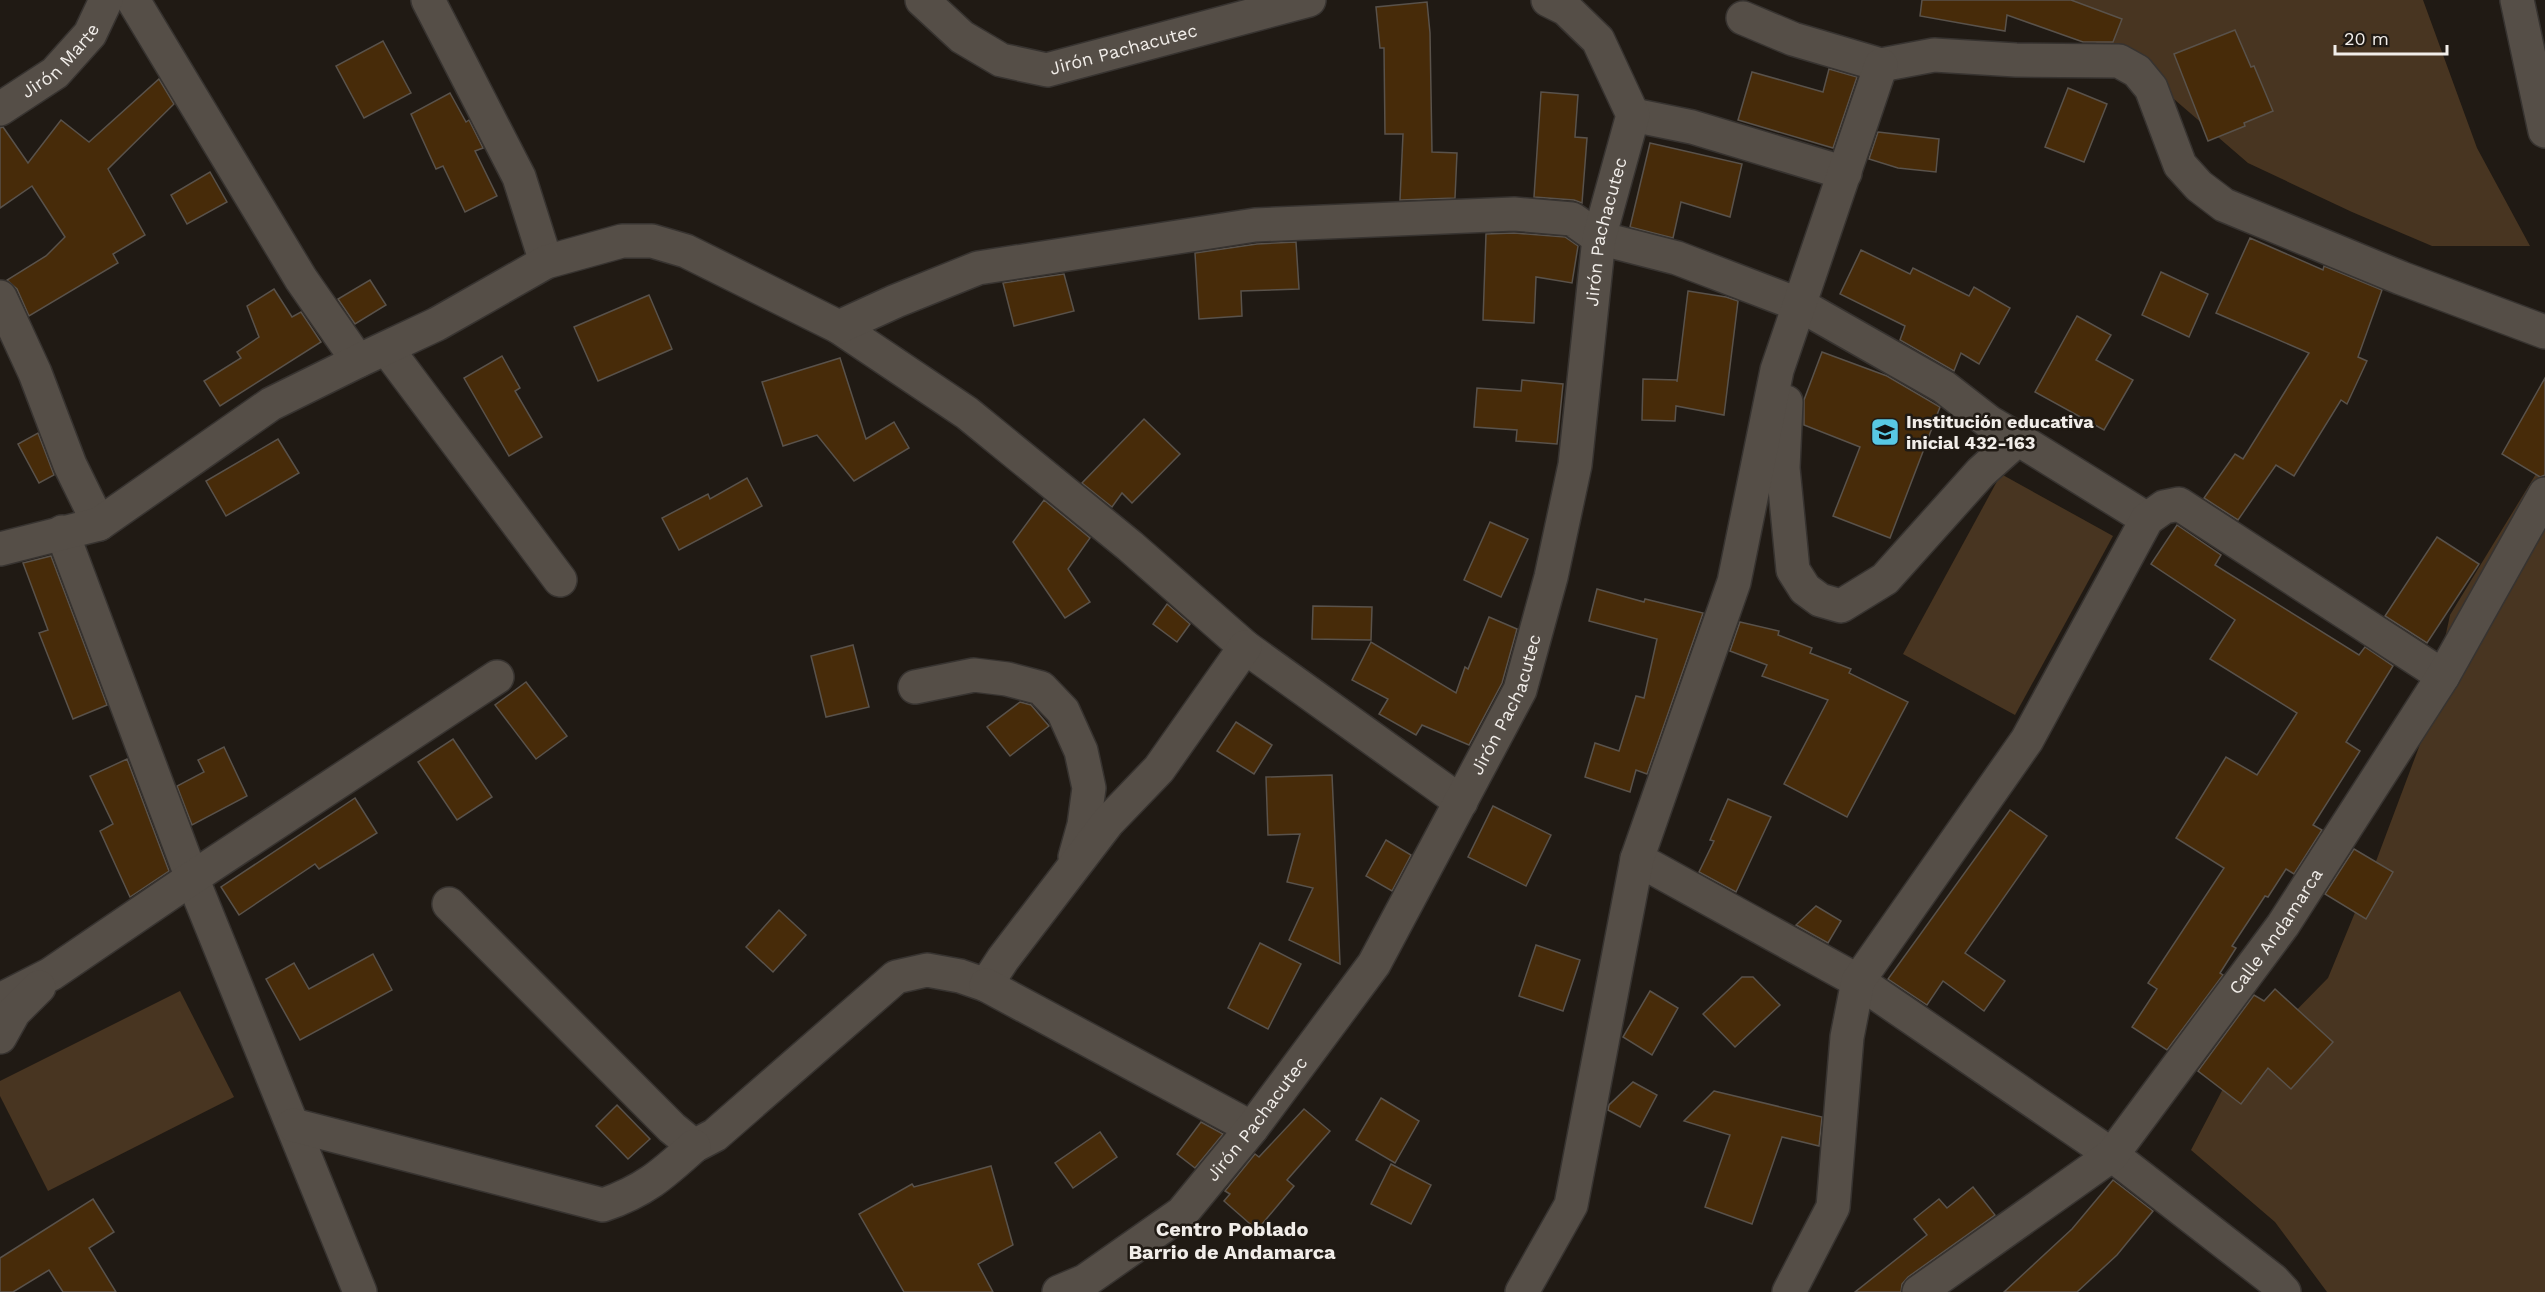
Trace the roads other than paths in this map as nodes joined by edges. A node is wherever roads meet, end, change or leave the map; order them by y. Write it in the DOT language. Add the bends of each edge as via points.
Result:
graph roads {
  1 [pos="106,0"];
  2 [pos="133,0"];
  3 [pos="428,0"];
  4 [pos="922,0"];
  5 [pos="1309,0"];
  6 [pos="1548,0"];
  7 [pos="2517,0"];
  8 [pos="1743,18"];
  9 [pos="1881,64"];
  10 [pos="0,109"];
  11 [pos="1633,115"];
  12 [pos="2545,130"];
  13 [pos="1845,172"];
  14 [pos="1599,238"];
  15 [pos="546,262"];
  16 [pos="0,297"];
  17 [pos="1800,305"];
  18 [pos="839,327"];
  19 [pos="2545,332"];
  20 [pos="372,355"];
  21 [pos="2018,439"];
  22 [pos="2545,494"];
  23 [pos="2147,519"];
  24 [pos="99,524"];
  25 [pos="62,532"];
  26 [pos="0,549"];
  27 [pos="561,580"];
  28 [pos="1245,647"];
  29 [pos="2443,676"];
  30 [pos="497,677"];
  31 [pos="915,687"];
  32 [pos="1461,802"];
  33 [pos="1636,859"];
  34 [pos="1072,867"];
  35 [pos="192,878"];
  36 [pos="449,904"];
  37 [pos="51,974"];
  38 [pos="1858,981"];
  39 [pos="986,985"];
  40 [pos="0,1000"];
  41 [pos="0,1037"];
  42 [pos="293,1125"];
  43 [pos="1252,1128"];
  44 [pos="694,1146"];
  45 [pos="2112,1155"];
  46 [pos="2271,1288"];
  47 [pos="360,1292"];
  48 [pos="1059,1292"];
  49 [pos="1522,1292"];
  50 [pos="1789,1292"];
  51 [pos="1919,1292"];
  1 -- 10 [label="street, Jirón Marte" via="90,34 55,73"];
  2 -- 20 [label="street" via="295,269"];
  3 -- 15 [label="street" via="519,177"];
  4 -- 5 [label="street, Jirón Pachacutec" via="962,38 1001,60 1047,70"];
  6 -- 11 [label="street" via="1566,9 1598,40"];
  7 -- 12 [label="street"];
  8 -- 9 [label="street" via="1793,39"];
  9 -- 13 [label="street"];
  9 -- 19 [label="street" via="1934,55 2119,61 2137,71 2151,88 2180,165 2224,205"];
  11 -- 13 [label="street" via="1692,127"];
  11 -- 14 [label="street, Jirón Pachacutec"];
  13 -- 17 [label="street"];
  14 -- 17 [label="street" via="1677,258"];
  14 -- 18 [label="street" via="1572,219 1514,214 1255,225 978,268"];
  14 -- 32 [label="street, Jirón Pachacutec" via="1575,465 1551,577 1520,690"];
  15 -- 18 [label="street" via="622,241 651,241 686,251"];
  15 -- 20 [label="street" via="437,324"];
  16 -- 24 [label="street"];
  17 -- 21 [label="street" via="1944,387"];
  17 -- 21 [label="street" via="1787,391 1783,468 1793,570 1805,589 1820,600 1841,606 1885,579 1981,472"];
  17 -- 33 [label="street" via="1776,370 1734,582"];
  18 -- 28 [label="street" via="967,412"];
  20 -- 24 [label="street" via="272,404"];
  20 -- 27 [label="street"];
  21 -- 23 [label="street"];
  22 -- 29 [label="street, Calle Andamarca"];
  23 -- 29 [label="street" via="2164,507 2179,504"];
  23 -- 38 [label="street" via="2027,740"];
  24 -- 25 [label="street"];
  25 -- 26 [label="street"];
  25 -- 35 [label="street"];
  28 -- 32 [label="street"];
  28 -- 34 [label="street" via="1159,769"];
  29 -- 45 [label="street, Calle Andamarca" via="2283,925"];
  30 -- 35 [label="street"];
  31 -- 34 [label="street" via="974,675 1007,679 1041,688 1063,711 1081,751 1089,788"];
  32 -- 43 [label="street, Jirón Pachacutec" via="1374,964"];
  33 -- 38 [label="street"];
  33 -- 49 [label="street" via="1571,1205"];
  34 -- 39 [label="street"];
  35 -- 37 [label="street"];
  35 -- 42 [label="street"];
  36 -- 44 [label="street"];
  37 -- 40 [label="street"];
  37 -- 41 [label="street" via="14,1012"];
  38 -- 45 [label="street"];
  38 -- 50 [label="street" via="1847,1037 1833,1207"];
  39 -- 43 [label="street"];
  39 -- 44 [label="street" via="927,970 896,977 715,1135"];
  42 -- 44 [label="street" via="603,1205 632,1195 657,1179"];
  42 -- 47 [label="street"];
  43 -- 48 [label="street, Jirón Pachacutec" via="1182,1214 1085,1281"];
  45 -- 46 [label="street"];
  45 -- 51 [label="street, Calle Andamarca"];
}
